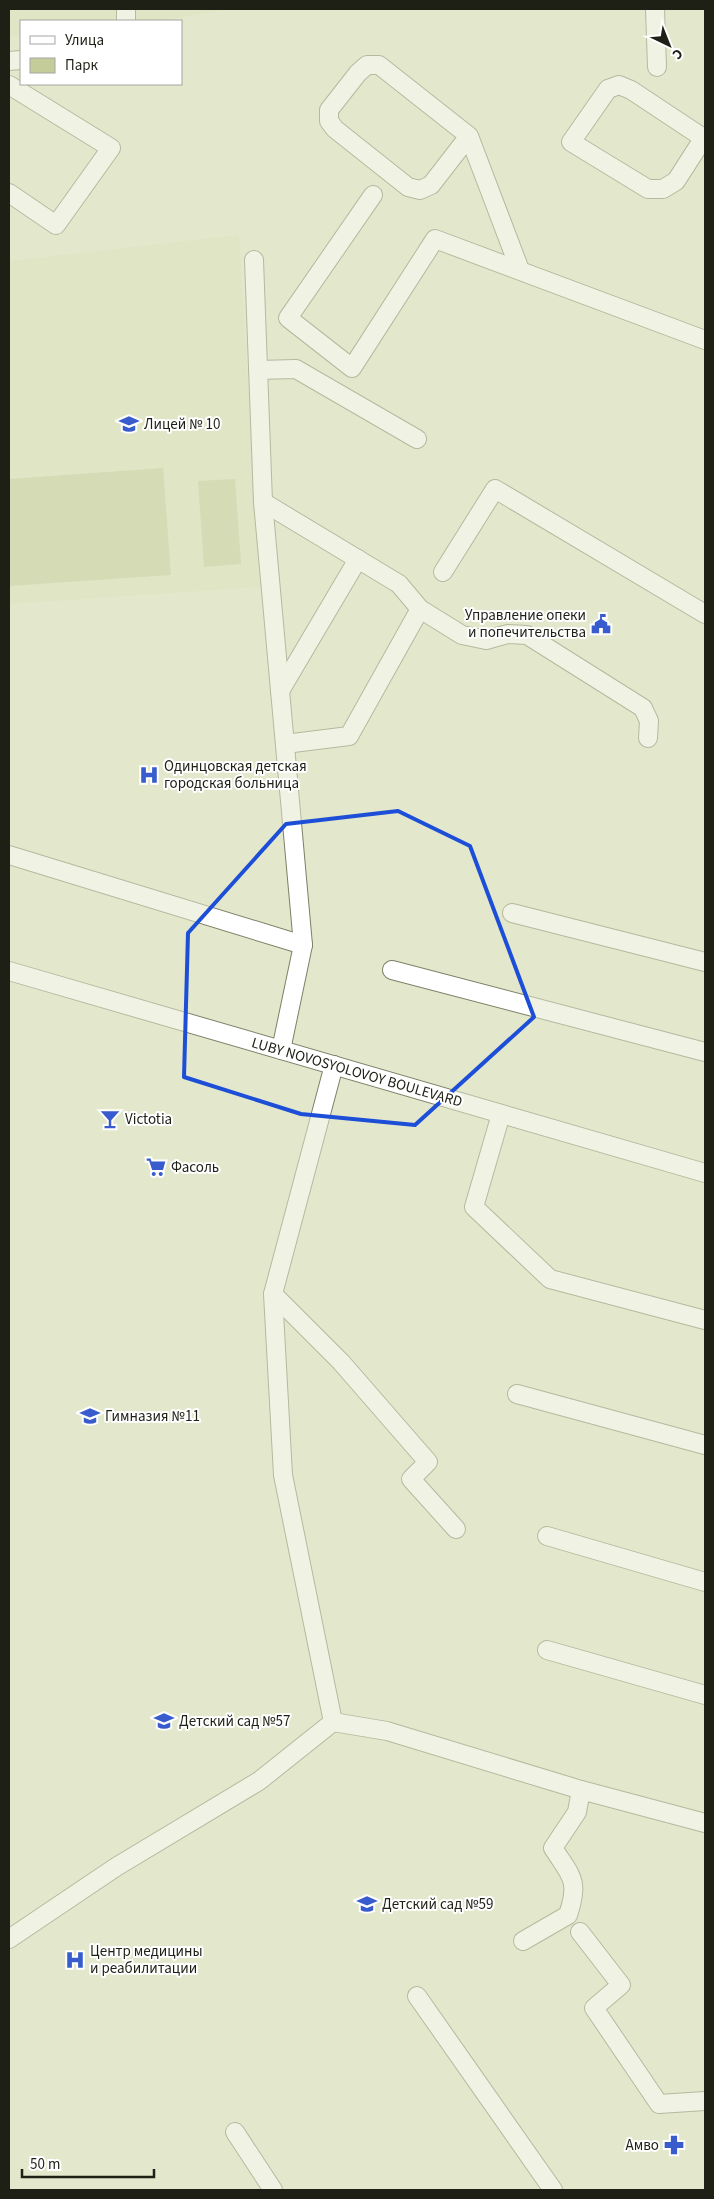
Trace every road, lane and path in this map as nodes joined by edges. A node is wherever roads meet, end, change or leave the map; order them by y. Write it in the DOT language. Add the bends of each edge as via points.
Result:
graph roads {
  1 [pos="655,9"];
  2 [pos="657,67"];
  3 [pos="9,84"];
  4 [pos="469,136"];
  5 [pos="704,139"];
  6 [pos="9,193"];
  7 [pos="373,195"];
  8 [pos="254,260"];
  9 [pos="520,270"];
  10 [pos="705,340"];
  11 [pos="258,370"];
  12 [pos="417,439"];
  13 [pos="263,502"];
  14 [pos="358,559"];
  15 [pos="442,572"];
  16 [pos="420,609"];
  17 [pos="705,614"];
  18 [pos="280,691"];
  19 [pos="648,738"];
  20 [pos="285,744"];
  21 [pos="9,855"];
  22 [pos="512,913"];
  23 [pos="303,946"];
  24 [pos="705,962"];
  25 [pos="392,970"];
  26 [pos="9,971"];
  27 [pos="281,1050"];
  28 [pos="705,1052"];
  29 [pos="334,1065"];
  30 [pos="502,1114"];
  31 [pos="705,1173"];
  32 [pos="273,1294"];
  33 [pos="705,1320"];
  34 [pos="516,1394"];
  35 [pos="705,1446"];
  36 [pos="456,1529"];
  37 [pos="547,1536"];
  38 [pos="705,1582"];
  39 [pos="547,1650"];
  40 [pos="705,1695"];
  41 [pos="333,1722"];
  42 [pos="581,1790"];
  43 [pos="705,1823"];
  44 [pos="580,1932"];
  45 [pos="9,1939"];
  46 [pos="523,1941"];
  47 [pos="417,1996"];
  48 [pos="705,2101"];
  49 [pos="235,2132"];
  50 [pos="273,2190"];
  51 [pos="553,2190"];
  1 -- 2 [label="street"];
  3 -- 6 [label="street" via="111,148 56,225"];
  4 -- 4 [label="street" via="379,65 368,66 358,73 329,110 329,121 335,128 408,187 420,190 431,185"];
  4 -- 9 [label="street"];
  5 -- 5 [label="street" via="620,85 608,89 571,142 648,189 664,189 676,181"];
  7 -- 9 [label="street" via="288,318 352,368 435,238"];
  8 -- 11 [label="street"];
  9 -- 10 [label="street"];
  11 -- 12 [label="street" via="296,369"];
  11 -- 13 [label="street"];
  13 -- 14 [label="street"];
  13 -- 18 [label="street"];
  14 -- 16 [label="street" via="399,584"];
  14 -- 18 [label="street"];
  15 -- 17 [label="street" via="495,489"];
  16 -- 19 [label="street" via="462,635 486,640 508,634 527,635 643,708 649,721"];
  16 -- 20 [label="street" via="349,736"];
  18 -- 20 [label="street"];
  20 -- 23 [label="street"];
  21 -- 23 [label="street"];
  22 -- 24 [label="street"];
  23 -- 27 [label="street"];
  25 -- 28 [label="street"];
  26 -- 27 [label="street, LUBY NOVOSYOLOVOY BOULEVARD"];
  27 -- 29 [label="street, LUBY NOVOSYOLOVOY BOULEVARD"];
  29 -- 30 [label="street, LUBY NOVOSYOLOVOY BOULEVARD"];
  29 -- 32 [label="street"];
  30 -- 31 [label="street, LUBY NOVOSYOLOVOY BOULEVARD"];
  30 -- 33 [label="street" via="474,1207 550,1279"];
  32 -- 36 [label="street" via="341,1362 428,1462 411,1479"];
  32 -- 41 [label="street" via="283,1475"];
  34 -- 35 [label="street"];
  37 -- 38 [label="street"];
  39 -- 40 [label="street"];
  41 -- 42 [label="street" via="387,1731"];
  41 -- 45 [label="street" via="259,1781 116,1867"];
  42 -- 43 [label="street"];
  42 -- 46 [label="street" via="577,1812 553,1848 574,1880 574,1897 568,1915"];
  44 -- 48 [label="street" via="621,1985 594,2008 659,2104"];
  47 -- 51 [label="street"];
  49 -- 50 [label="street"];
}
